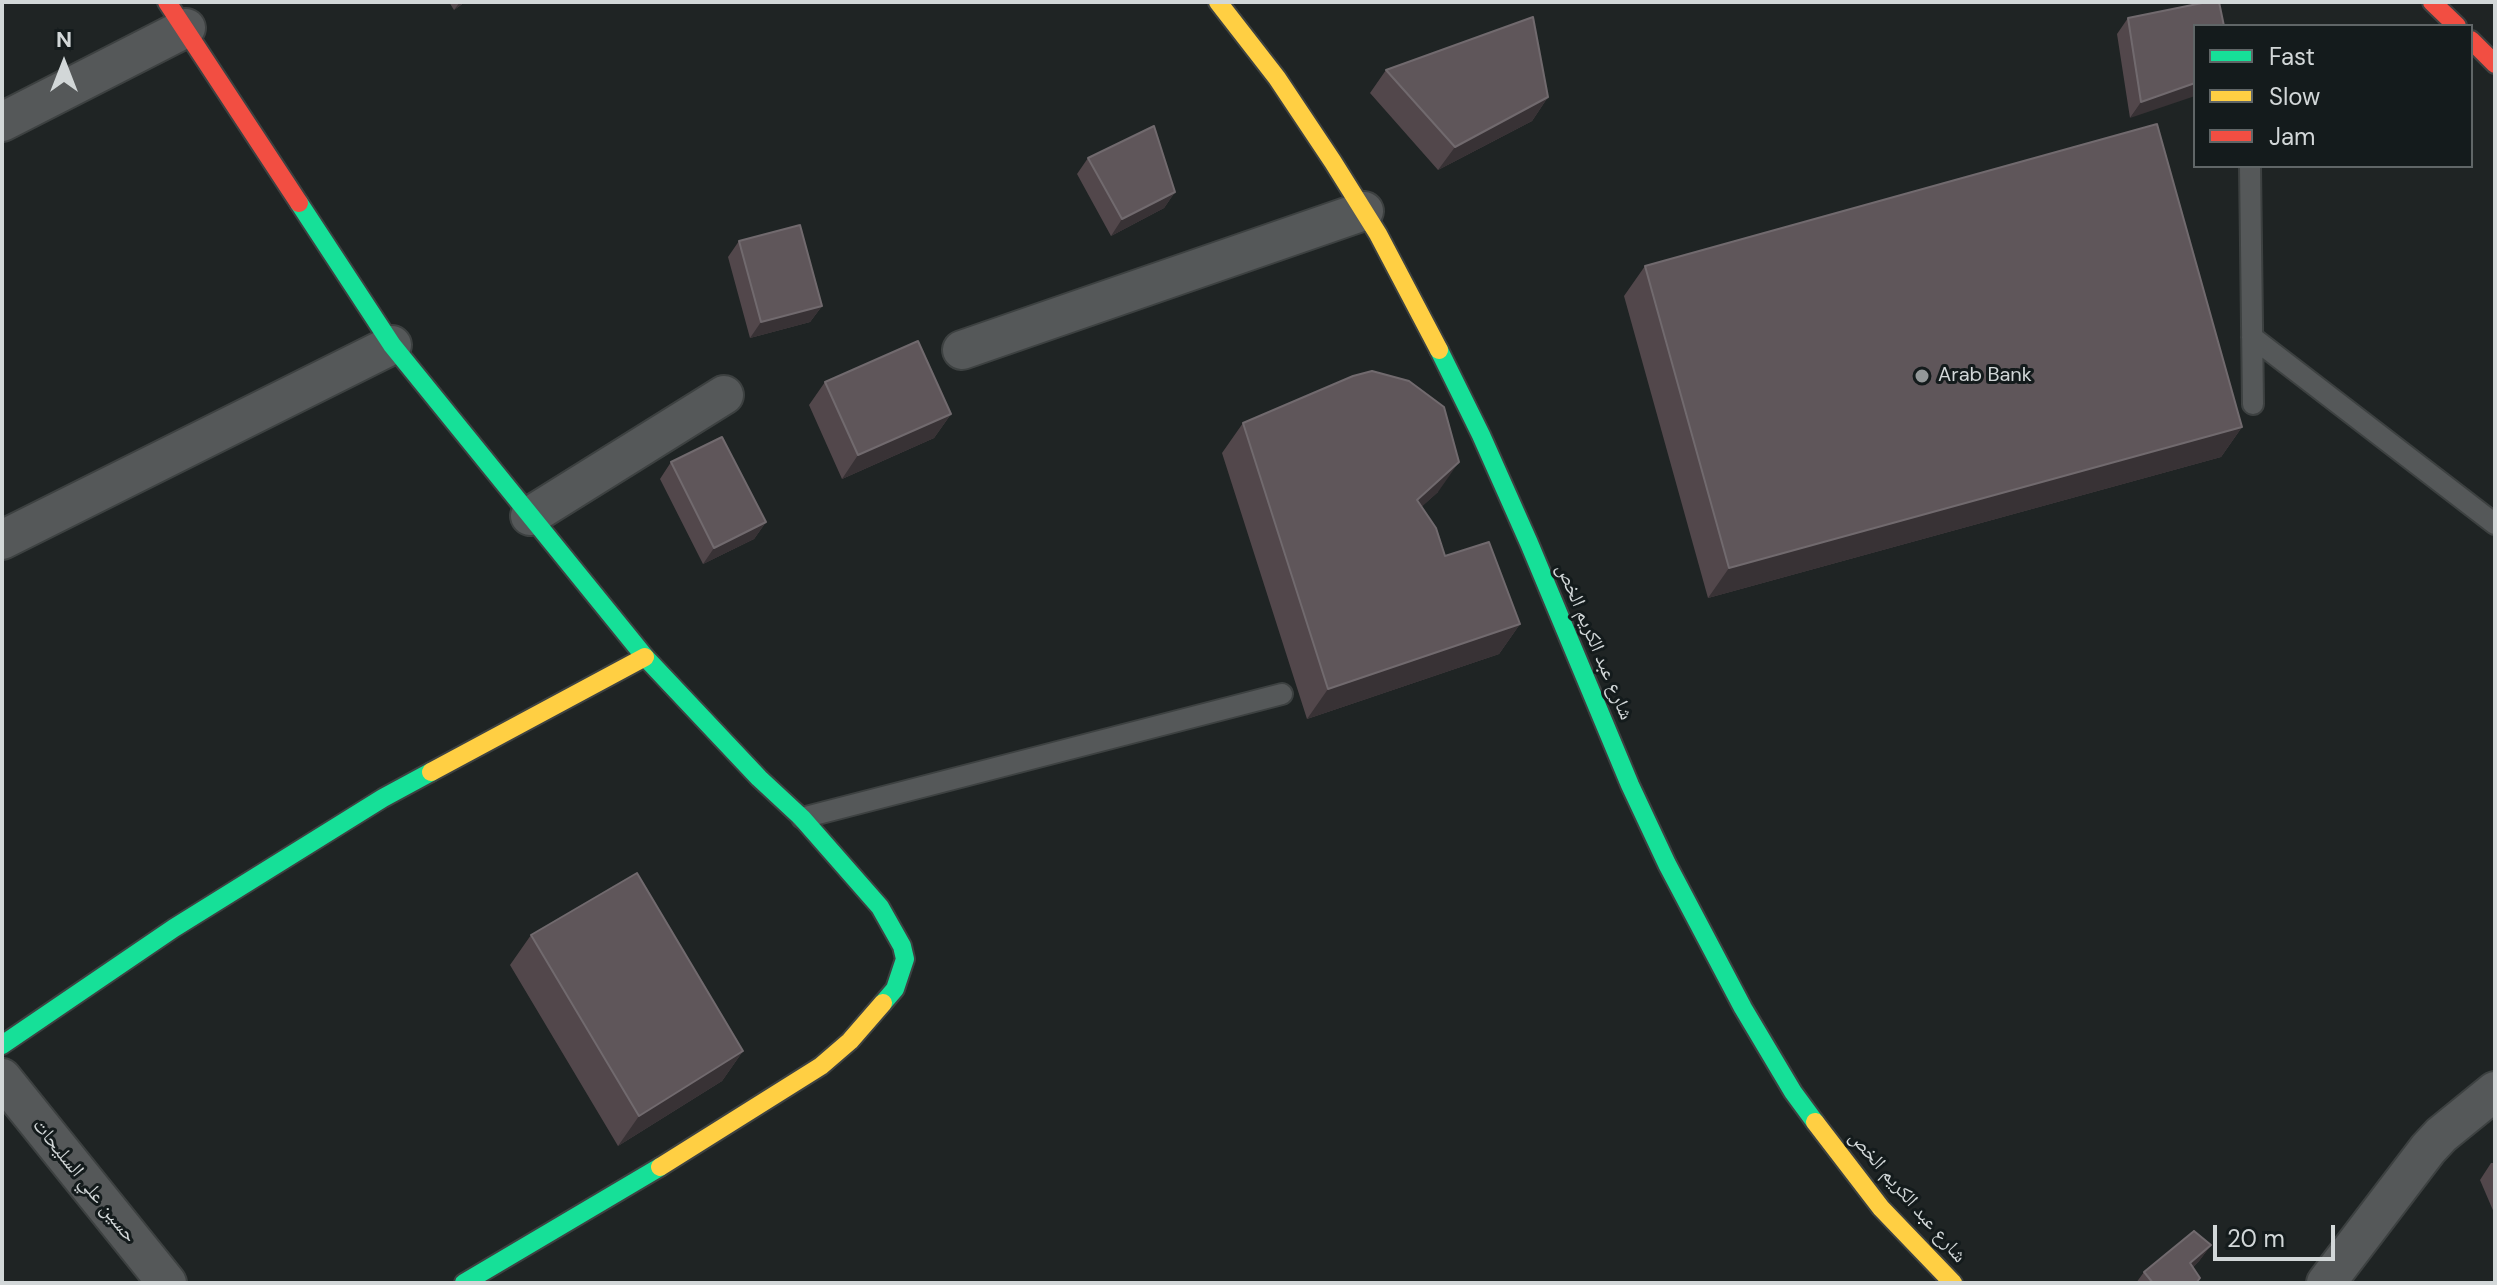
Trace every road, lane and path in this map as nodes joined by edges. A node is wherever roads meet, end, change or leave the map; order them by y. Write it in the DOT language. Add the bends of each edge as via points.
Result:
graph roads {
  1 [pos="1218,2"];
  2 [pos="2432,2"];
  3 [pos="176,15"];
  4 [pos="2446,24"];
  5 [pos="2473,42"];
  6 [pos="2495,64"];
  7 [pos="2,122"];
  8 [pos="2250,168"];
  9 [pos="1364,211"];
  10 [pos="2252,337"];
  11 [pos="392,345"];
  12 [pos="962,350"];
  13 [pos="724,395"];
  14 [pos="2253,404"];
  15 [pos="530,516"];
  16 [pos="2495,524"];
  17 [pos="2,540"];
  18 [pos="645,657"];
  19 [pos="1282,694"];
  20 [pos="802,818"];
  21 [pos="2,1045"];
  22 [pos="2,1078"];
  23 [pos="2495,1091"];
  24 [pos="167,1283"];
  25 [pos="464,1283"];
  26 [pos="1953,1283"];
  27 [pos="2326,1283"];
  1 -- 9 [label="main road, شارع عبد الكريم الخص" via="1277,78"];
  2 -- 4 [label="main road"];
  3 -- 7 [label="street"];
  3 -- 11 [label="main road"];
  5 -- 6 [label="main road"];
  8 -- 10 [label="lane"];
  9 -- 12 [label="street"];
  9 -- 26 [label="main road, شارع عبد الكريم الخص" via="1481,435 1630,785 1743,1008 1838,1154"];
  10 -- 14 [label="lane"];
  10 -- 16 [label="lane"];
  11 -- 15 [label="main road"];
  11 -- 17 [label="street"];
  13 -- 15 [label="street"];
  15 -- 18 [label="main road"];
  18 -- 20 [label="main road"];
  18 -- 21 [label="main road" via="383,798 174,928"];
  19 -- 20 [label="lane"];
  20 -- 25 [label="main road" via="895,931 905,959 895,989 821,1066"];
  22 -- 24 [label="street, حسين علي السليحات"];
  23 -- 27 [label="street" via="2428,1149"];
}
